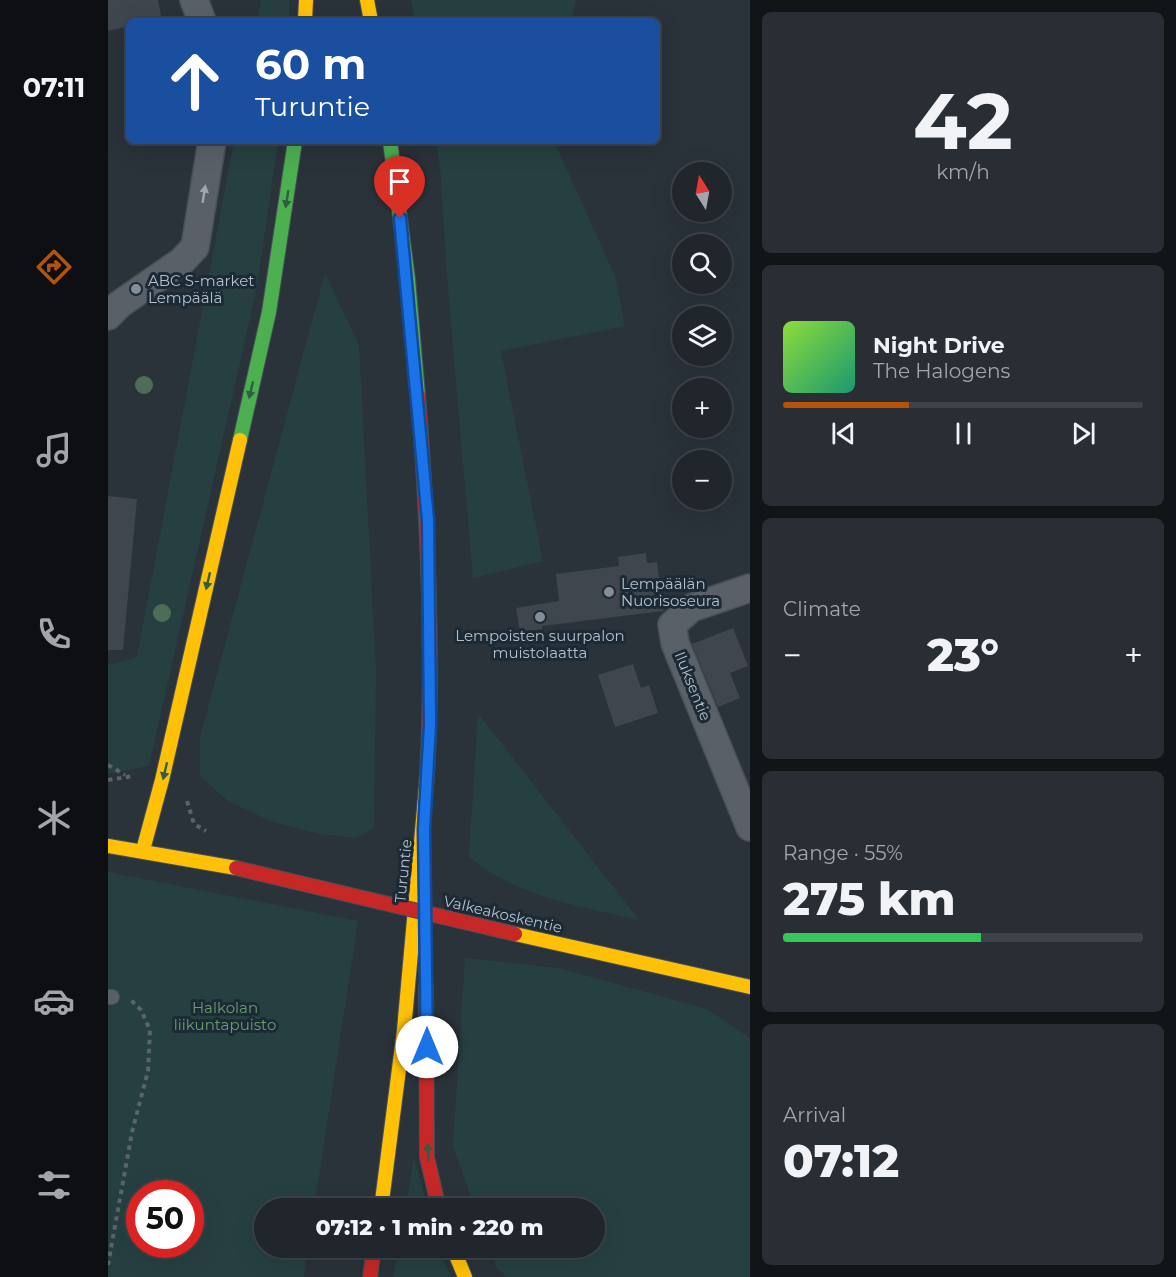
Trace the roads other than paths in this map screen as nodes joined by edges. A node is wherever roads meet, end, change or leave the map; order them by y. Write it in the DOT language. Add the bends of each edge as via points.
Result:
graph roads {
  1 [pos="194,0"];
  2 [pos="306,0"];
  3 [pos="367,0"];
  4 [pos="201,18"];
  5 [pos="305,18"];
  6 [pos="370,18"];
  7 [pos="212,144"];
  8 [pos="295,144"];
  9 [pos="390,144"];
  10 [pos="108,316"];
  11 [pos="750,588"];
  12 [pos="750,827"];
  13 [pos="424,829"];
  14 [pos="108,846"];
  15 [pos="143,850"];
  16 [pos="426,946"];
  17 [pos="426,970"];
  18 [pos="697,976"];
  19 [pos="750,987"];
  20 [pos="732,999"];
  21 [pos="382,1198"];
  22 [pos="437,1198"];
  23 [pos="373,1258"];
  24 [pos="457,1258"];
  25 [pos="370,1277"];
  26 [pos="465,1277"];
  1 -- 4 [label="street"];
  2 -- 5 [label="main road"];
  3 -- 6 [label="main road"];
  10 -- 7 [label="street, one-way" via="183,261 195,247"];
  8 -- 15 [label="main road, one-way" via="269,312"];
  9 -- 13 [label="main road, Turuntie" via="408,279 428,520 430,725"];
  11 -- 12 [label="street, Iluksentie" via="691,608 672,625 675,643"];
  13 -- 16 [label="main road"];
  13 -- 21 [label="main road, Turuntie"];
  14 -- 15 [label="main road, Valkeakoskentie"];
  15 -- 18 [label="main road, Valkeakoskentie, bridge" via="236,868"];
  22 -- 17 [label="main road, one-way" via="428,1157"];
  18 -- 19 [label="main road, Valkeakoskentie"];
  18 -- 20 [label="main road"];
  23 -- 25 [label="main road"];
  24 -- 26 [label="main road"];
}
